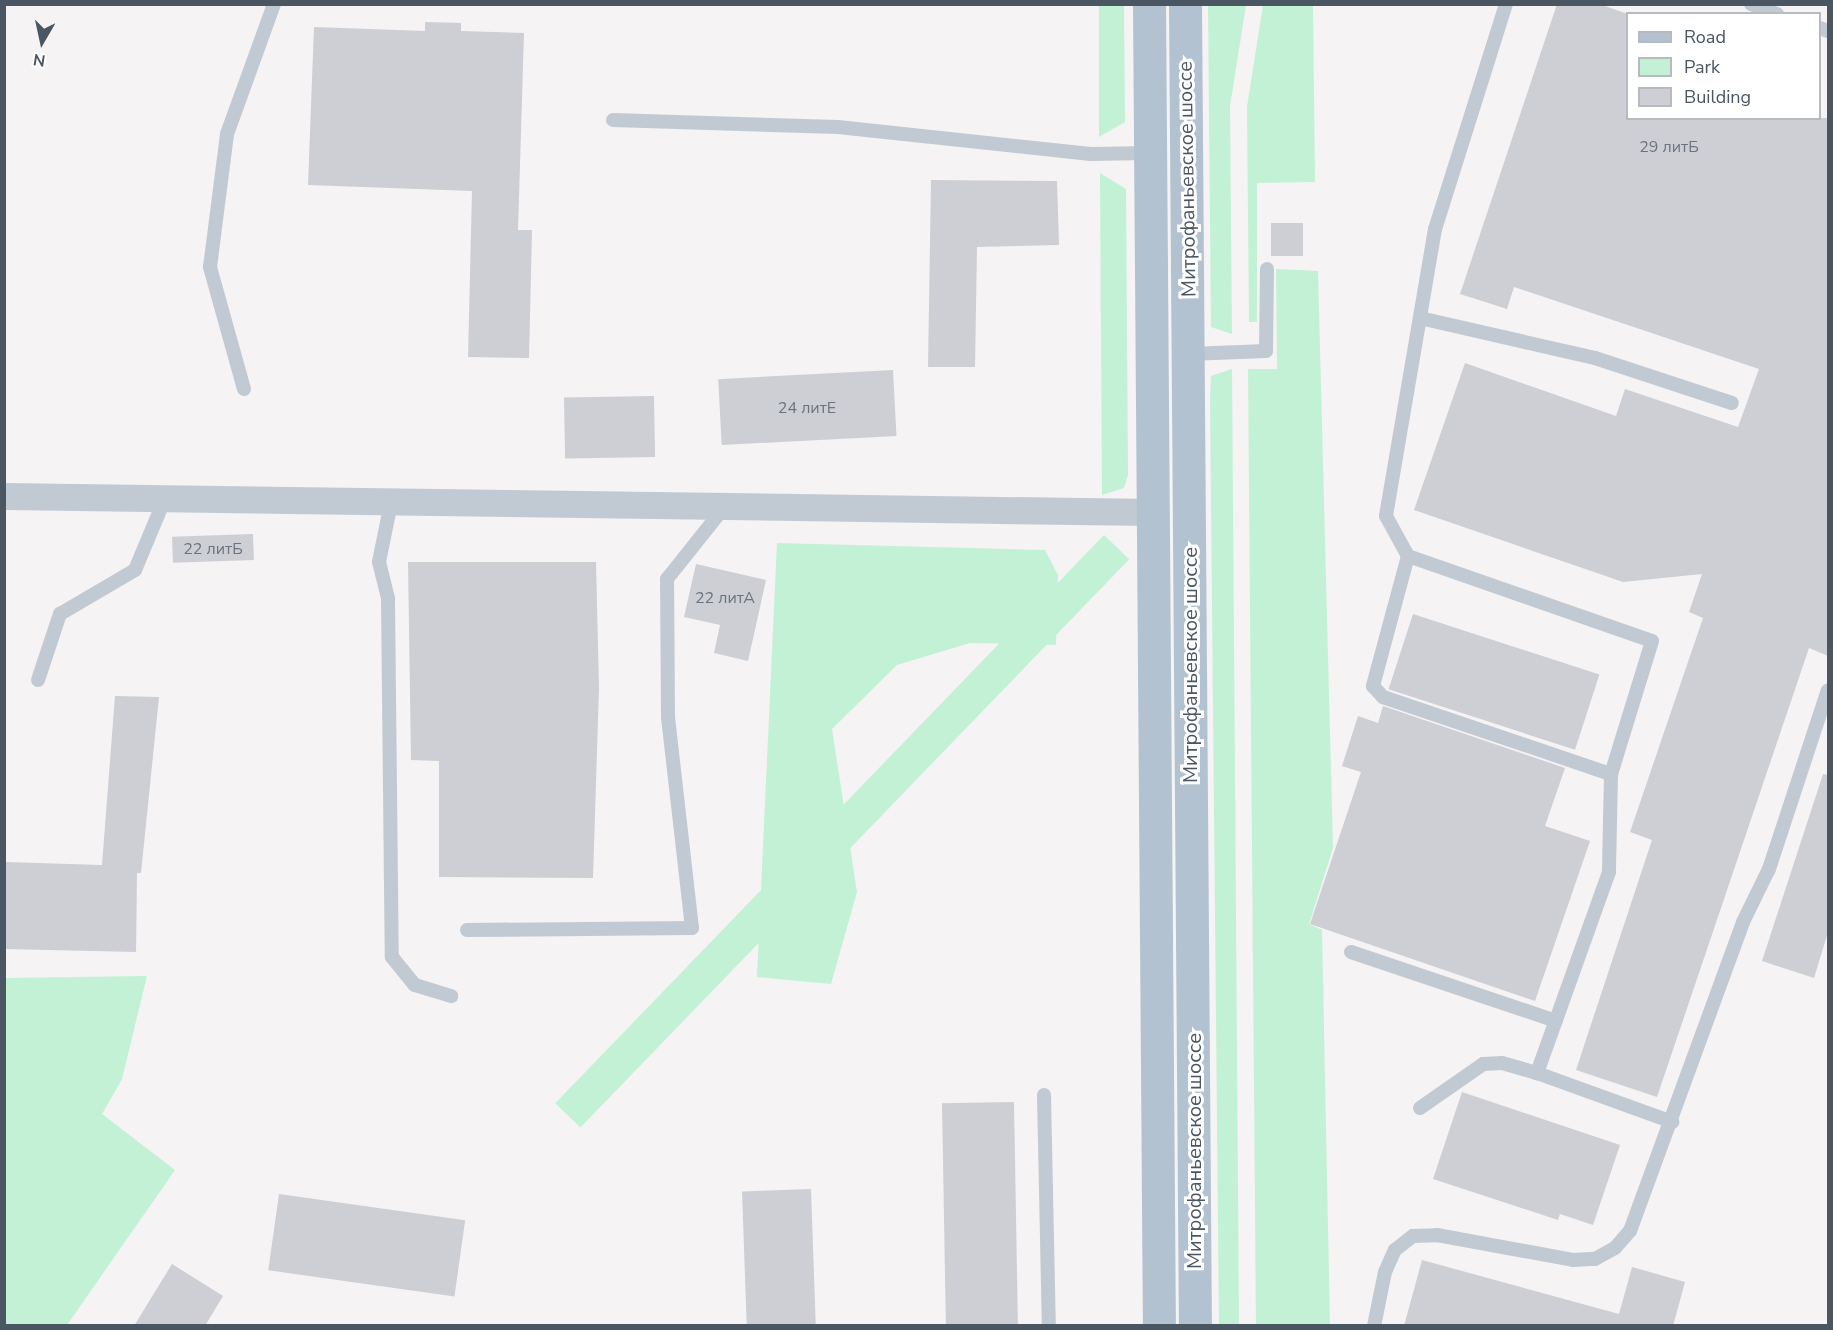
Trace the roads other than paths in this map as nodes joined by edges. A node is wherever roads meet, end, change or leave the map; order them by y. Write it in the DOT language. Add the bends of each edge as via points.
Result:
graph roads {
  1 [pos="274,4"];
  2 [pos="1149,4"];
  3 [pos="1185,4"];
  4 [pos="1506,4"];
  5 [pos="1751,4"];
  6 [pos="1772,12"];
  7 [pos="614,120"];
  8 [pos="1150,153"];
  9 [pos="1266,269"];
  10 [pos="1420,318"];
  11 [pos="1188,354"];
  12 [pos="244,389"];
  13 [pos="1732,403"];
  14 [pos="4,496"];
  15 [pos="166,496"];
  16 [pos="392,498"];
  17 [pos="727,504"];
  18 [pos="1189,512"];
  19 [pos="1153,513"];
  20 [pos="1408,556"];
  21 [pos="38,680"];
  22 [pos="1828,690"];
  23 [pos="1611,774"];
  24 [pos="466,930"];
  25 [pos="1351,952"];
  26 [pos="451,996"];
  27 [pos="1556,1021"];
  28 [pos="1537,1074"];
  29 [pos="1044,1095"];
  30 [pos="1420,1108"];
  31 [pos="1672,1122"];
  32 [pos="1049,1326"];
  33 [pos="1159,1326"];
  34 [pos="1195,1326"];
  35 [pos="1374,1326"];
  1 -- 12 [label="lane" via="227,134 210,267"];
  2 -- 8 [label="main road, Митрофаньевское шоссе"];
  3 -- 11 [label="main road, Митрофаньевское шоссе"];
  4 -- 10 [label="lane" via="1435,229"];
  5 -- 6 [label="lane"];
  7 -- 8 [label="lane" via="838,127 1091,154"];
  8 -- 19 [label="main road, Митрофаньевское шоссе"];
  9 -- 11 [label="lane" via="1266,351"];
  10 -- 13 [label="lane" via="1595,358"];
  10 -- 20 [label="lane" via="1386,516"];
  11 -- 18 [label="main road, Митрофаньевское шоссе"];
  14 -- 15 [label="street"];
  15 -- 16 [label="street"];
  15 -- 21 [label="lane" via="135,570 60,614"];
  16 -- 17 [label="street"];
  16 -- 26 [label="lane" via="379,562 388,599 392,957 415,985"];
  17 -- 19 [label="street" via="1093,516"];
  17 -- 24 [label="lane" via="667,579 668,717 692,928"];
  18 -- 19 [label="lane"];
  18 -- 34 [label="main road, Митрофаньевское шоссе"];
  19 -- 33 [label="main road, Митрофаньевское шоссе"];
  20 -- 23 [label="lane" via="1373,686 1383,696"];
  20 -- 23 [label="lane" via="1652,641"];
  22 -- 31 [label="lane" via="1769,869 1743,922"];
  23 -- 27 [label="lane" via="1609,872"];
  25 -- 27 [label="lane"];
  27 -- 28 [label="lane"];
  28 -- 30 [label="lane" via="1502,1063 1483,1064"];
  28 -- 31 [label="lane"];
  29 -- 32 [label="lane"];
  31 -- 35 [label="lane" via="1630,1231 1615,1248 1595,1259 1573,1260 1437,1235 1413,1236 1395,1250 1385,1272"];
}
